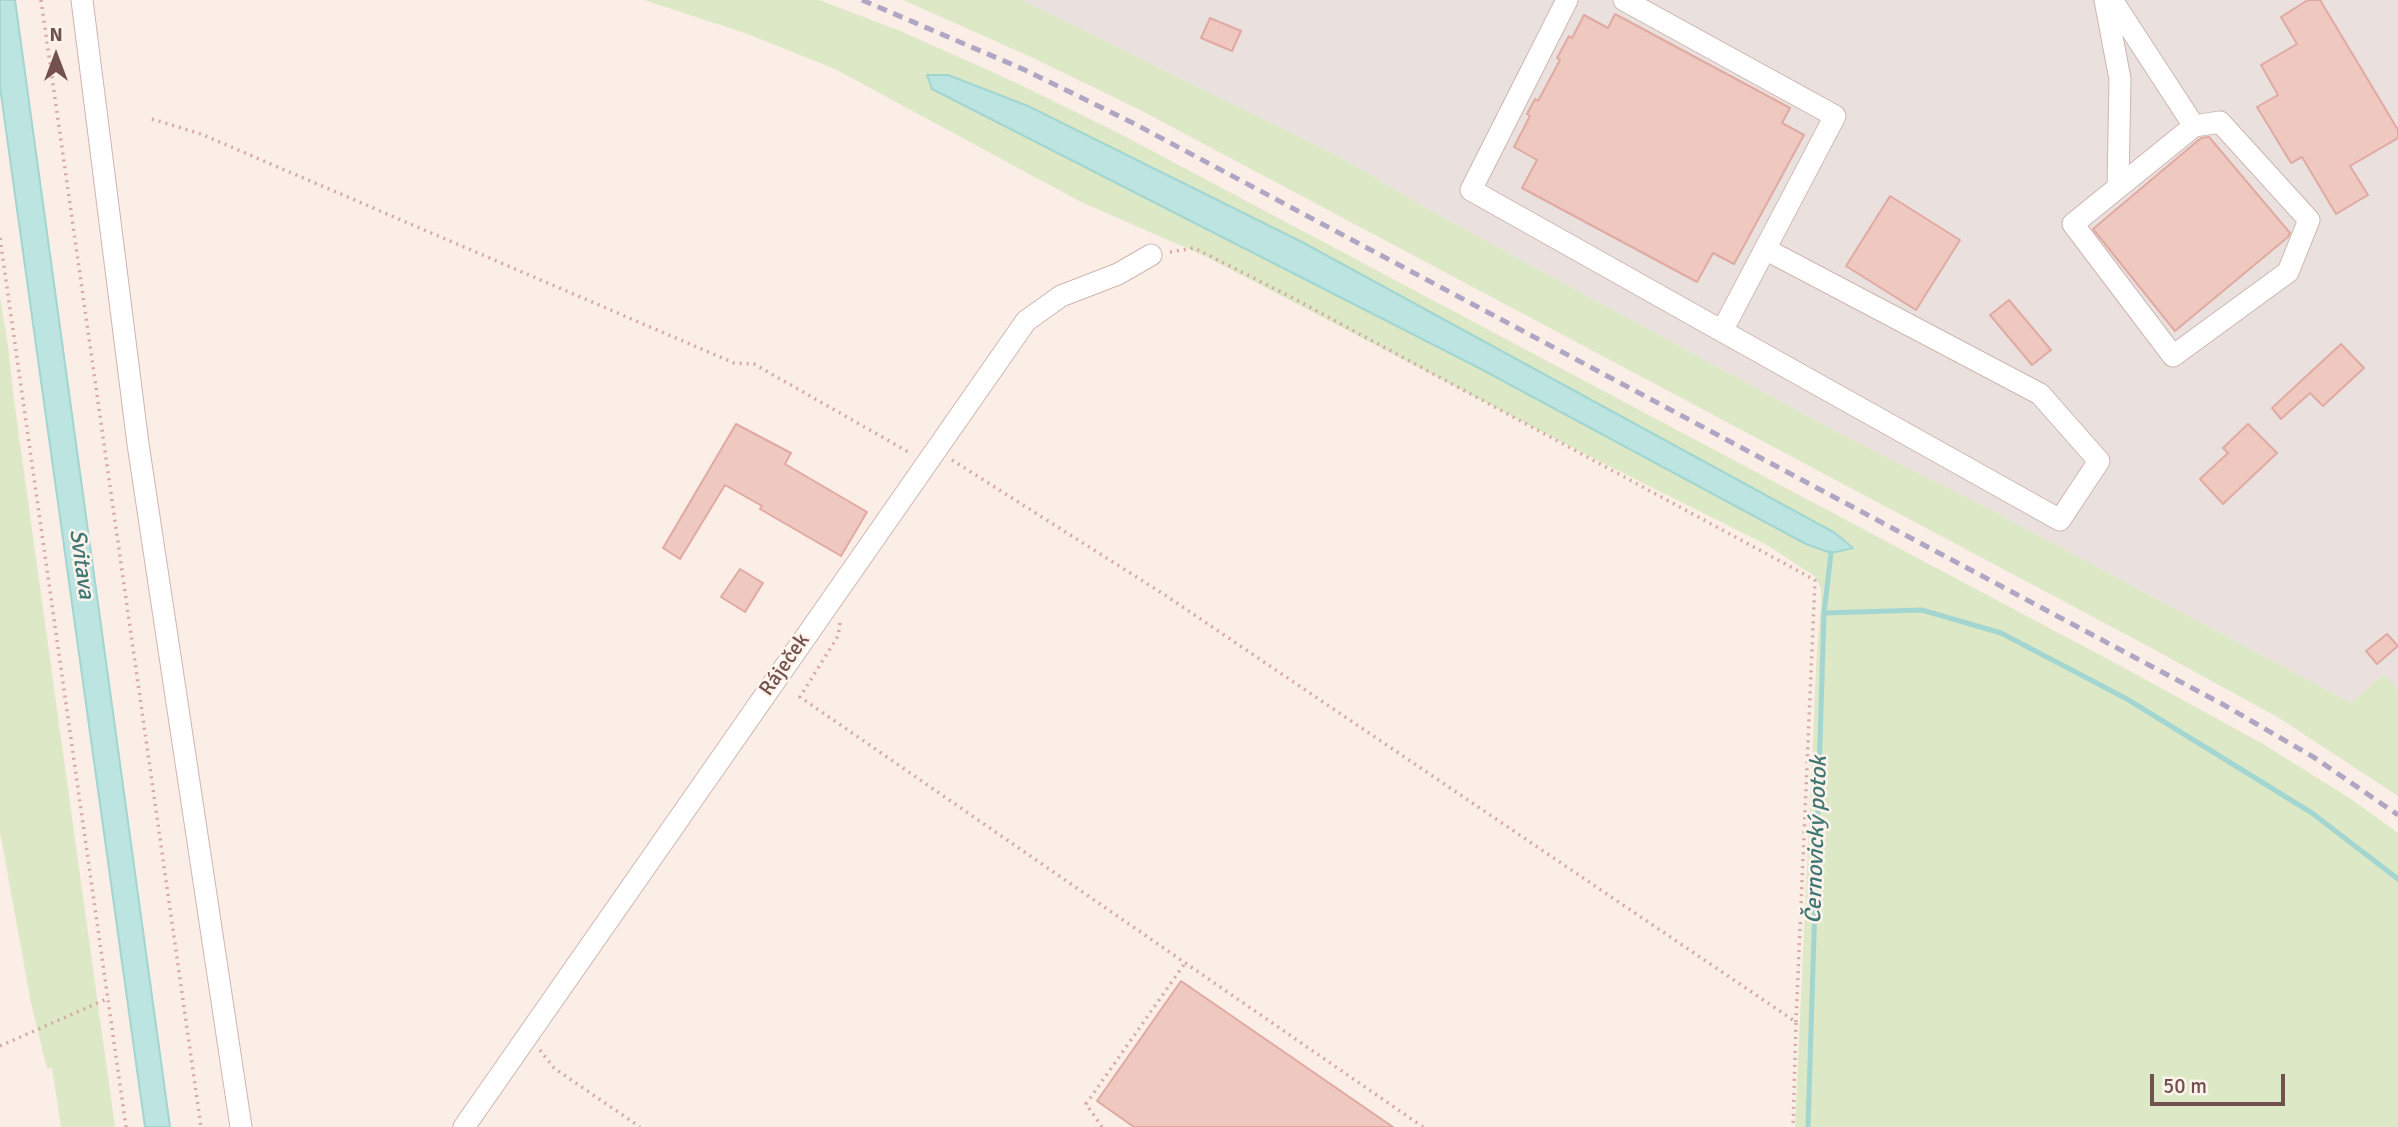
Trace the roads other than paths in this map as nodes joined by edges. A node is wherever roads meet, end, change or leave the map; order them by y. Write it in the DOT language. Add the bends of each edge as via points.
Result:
graph roads {
  1 [pos="82,0"];
  2 [pos="1567,0"];
  3 [pos="1624,0"];
  4 [pos="2105,0"];
  5 [pos="2112,0"];
  6 [pos="2194,126"];
  7 [pos="2118,187"];
  8 [pos="1765,249"];
  9 [pos="1151,255"];
  10 [pos="1721,331"];
  11 [pos="241,1127"];
  12 [pos="464,1127"];
  1 -- 11 [label="street" via="138,444"];
  2 -- 10 [label="street" via="1471,190"];
  3 -- 8 [label="street" via="1835,116"];
  4 -- 7 [label="street" via="2120,79"];
  5 -- 6 [label="street"];
  6 -- 7 [label="street"];
  6 -- 7 [label="street" via="2220,122 2309,220 2288,272 2173,356 2073,224"];
  8 -- 10 [label="street"];
  8 -- 10 [label="street" via="2040,394 2099,461 2060,520"];
  9 -- 12 [label="street, Ráječek" via="1118,274 1061,296 1026,321"];
}
